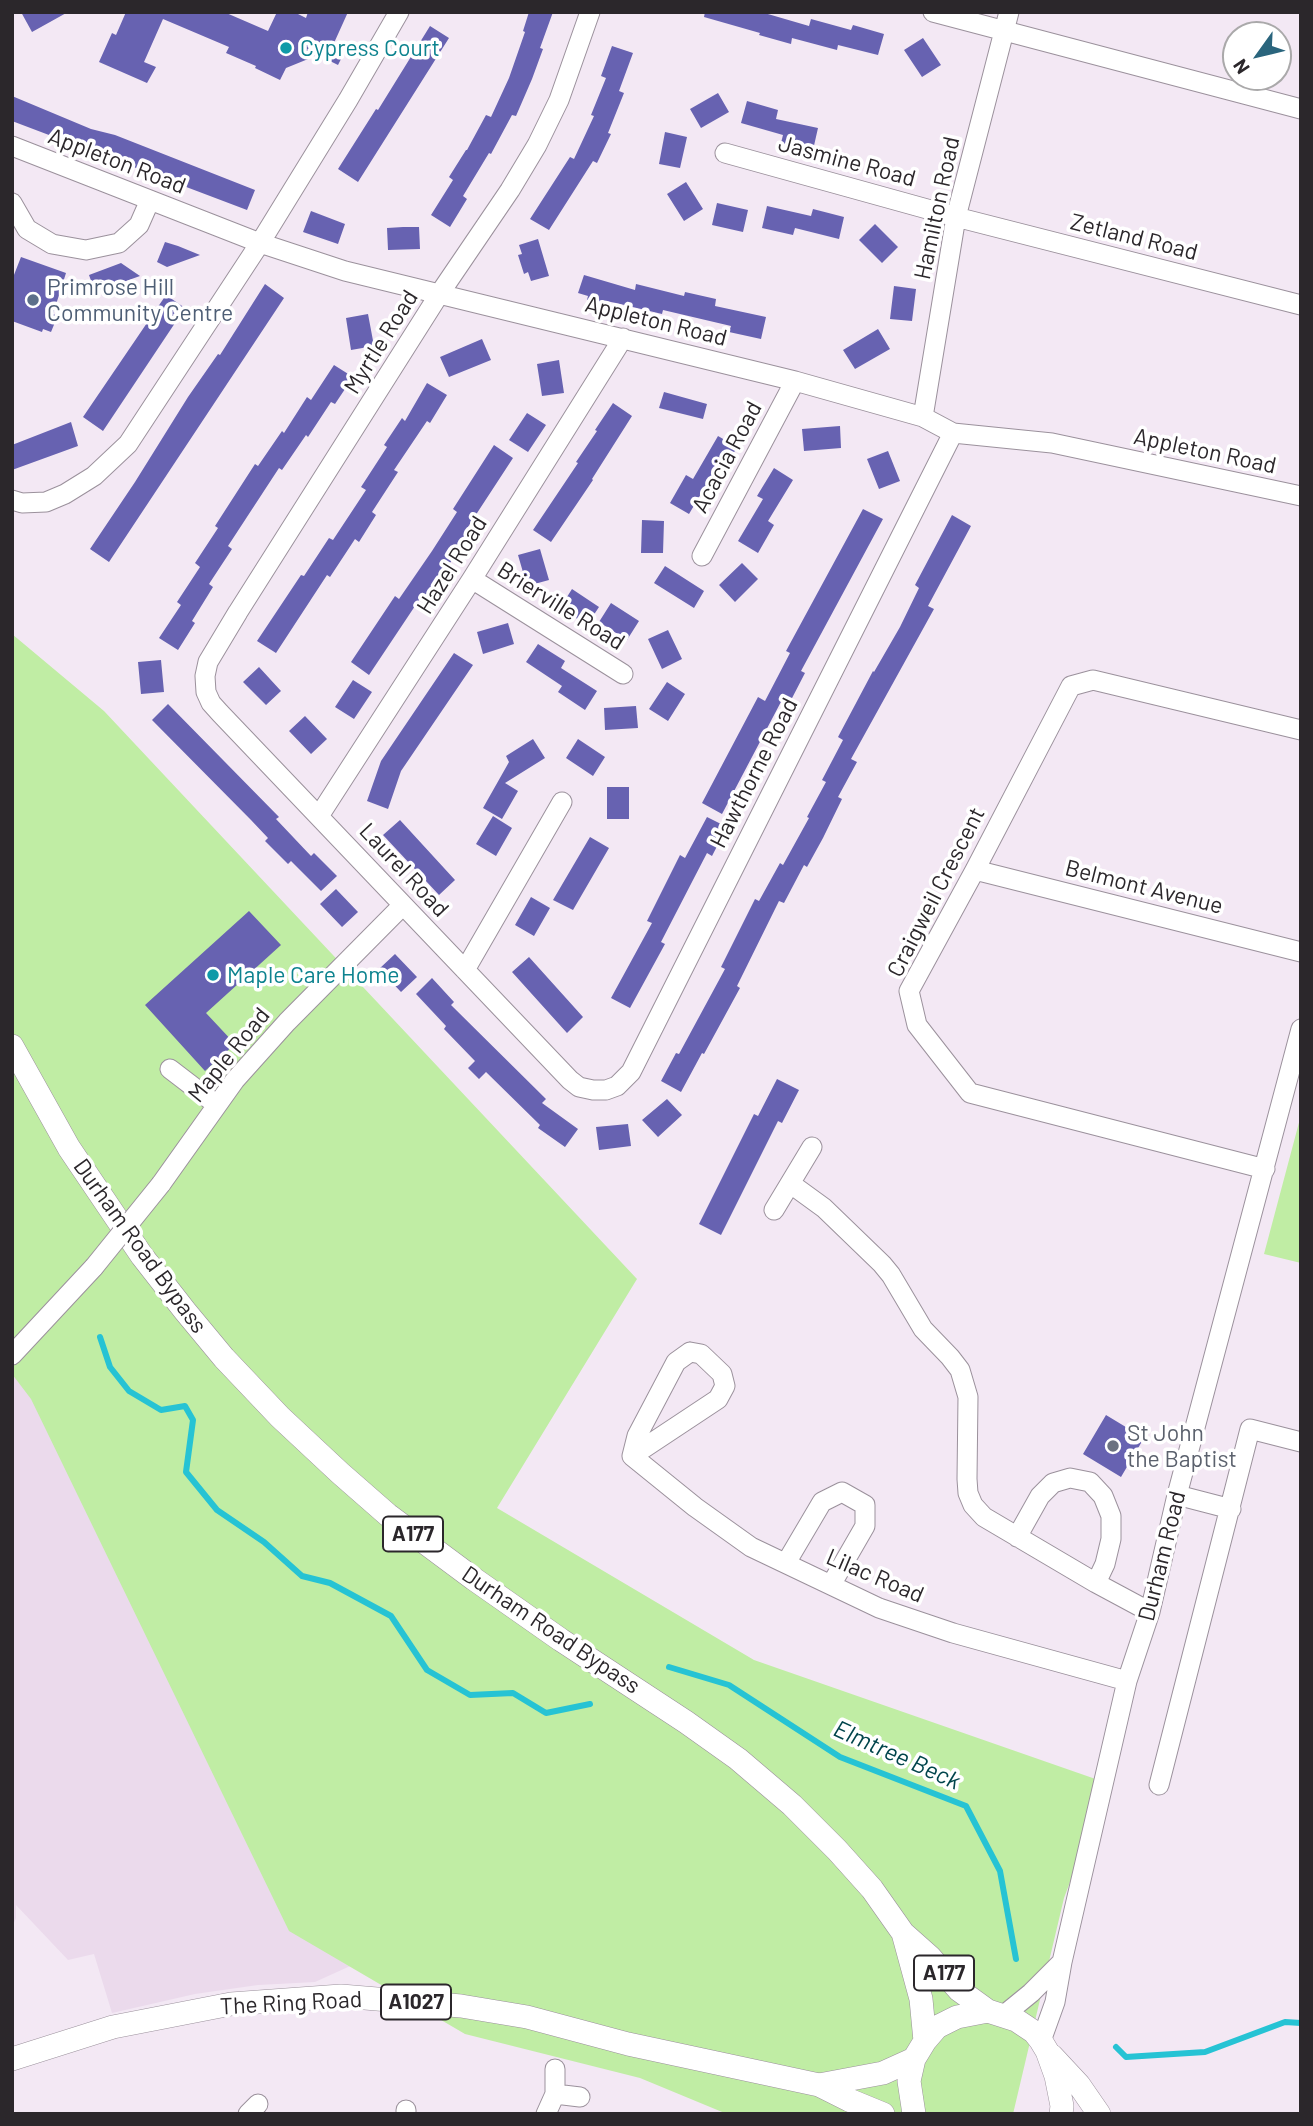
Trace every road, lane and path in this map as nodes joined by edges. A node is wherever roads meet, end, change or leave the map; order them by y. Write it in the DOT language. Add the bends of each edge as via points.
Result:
graph roads {
  1 [pos="399,12"];
  2 [pos="590,12"];
  3 [pos="933,12"];
  4 [pos="1007,22"];
  5 [pos="1301,109"];
  6 [pos="12,146"];
  7 [pos="725,153"];
  8 [pos="150,200"];
  9 [pos="12,203"];
  10 [pos="956,217"];
  11 [pos="260,243"];
  12 [pos="440,293"];
  13 [pos="1301,305"];
  14 [pos="623,338"];
  15 [pos="795,381"];
  16 [pos="923,417"];
  17 [pos="953,433"];
  18 [pos="1301,496"];
  19 [pos="12,500"];
  20 [pos="702,556"];
  21 [pos="472,579"];
  22 [pos="624,674"];
  23 [pos="206,692"];
  24 [pos="1301,730"];
  25 [pos="562,802"];
  26 [pos="319,816"];
  27 [pos="975,870"];
  28 [pos="403,905"];
  29 [pos="1301,952"];
  30 [pos="465,970"];
  31 [pos="1301,1029"];
  32 [pos="12,1046"];
  33 [pos="170,1069"];
  34 [pos="570,1080"];
  35 [pos="217,1105"];
  36 [pos="812,1147"];
  37 [pos="1265,1169"];
  38 [pos="791,1184"];
  39 [pos="774,1210"];
  40 [pos="12,1355"];
  41 [pos="1301,1442"];
  42 [pos="632,1456"];
  43 [pos="1177,1495"];
  44 [pos="1231,1509"];
  45 [pos="1017,1537"];
  46 [pos="786,1563"];
  47 [pos="1096,1583"];
  48 [pos="831,1585"];
  49 [pos="1150,1612"];
  50 [pos="1127,1681"];
  51 [pos="1159,1786"];
  52 [pos="903,1933"];
  53 [pos="1062,1962"];
  54 [pos="996,2013"];
  55 [pos="1044,2046"];
  56 [pos="919,2050"];
  57 [pos="12,2059"];
  58 [pos="555,2070"];
  59 [pos="819,2085"];
  60 [pos="555,2094"];
  61 [pos="580,2097"];
  62 [pos="546,2114"];
  63 [pos="883,2114"];
  64 [pos="914,2114"];
  65 [pos="1061,2114"];
  66 [pos="1099,2114"];
  1 -- 11 [label="street"];
  2 -- 12 [label="street, Myrtle Road" via="559,100 537,145"];
  3 -- 4 [label="street"];
  4 -- 5 [label="street"];
  4 -- 10 [label="street, Hamilton Road"];
  6 -- 8 [label="street, Appleton Road"];
  7 -- 10 [label="street, Jasmine Road"];
  8 -- 9 [label="street" via="139,225 119,243 86,250 52,244 27,229"];
  8 -- 11 [label="street, Appleton Road"];
  10 -- 13 [label="street, Zetland Road"];
  10 -- 16 [label="street, Hamilton Road"];
  11 -- 12 [label="street, Appleton Road" via="345,271"];
  11 -- 19 [label="street" via="128,444 94,476 65,494 46,502"];
  12 -- 14 [label="street, Appleton Road"];
  12 -- 23 [label="street, Myrtle Road" via="208,662"];
  14 -- 15 [label="street, Appleton Road"];
  14 -- 21 [label="street, Hazel Road"];
  15 -- 16 [label="street, Appleton Road"];
  15 -- 20 [label="street, Acacia Road"];
  16 -- 17 [label="street, Appleton Road"];
  17 -- 18 [label="street, Appleton Road" via="1052,443"];
  17 -- 34 [label="street, Hawthorne Road" via="631,1072 606,1090 579,1087"];
  21 -- 22 [label="street, Brierville Road"];
  21 -- 26 [label="street, Hazel Road"];
  23 -- 26 [label="street, Laurel Road" via="220,713"];
  24 -- 27 [label="street, Craigweil Crescent" via="1093,680 1071,685"];
  25 -- 30 [label="street"];
  26 -- 28 [label="street, Laurel Road"];
  27 -- 29 [label="street, Belmont Avenue"];
  27 -- 37 [label="street, Craigweil Crescent" via="909,991 917,1025 970,1093"];
  28 -- 30 [label="street, Laurel Road"];
  28 -- 35 [label="street, Maple Road" via="287,1022"];
  30 -- 34 [label="street, Laurel Road"];
  31 -- 37 [label="street, Durham Road"];
  32 -- 52 [label="main road, Durham Road Bypass / A177" via="69,1148 142,1256 280,1418 388,1515 463,1571 738,1759 837,1850"];
  33 -- 35 [label="street"];
  35 -- 40 [label="street, Maple Road, bridge" via="94,1267"];
  36 -- 38 [label="street"];
  37 -- 43 [label="street, Durham Road"];
  38 -- 39 [label="street"];
  38 -- 45 [label="street" via="824,1208 882,1264 923,1329 960,1370 968,1397 968,1493 984,1517"];
  41 -- 44 [label="street" via="1250,1429"];
  42 -- 42 [label="street" via="719,1399 725,1386 722,1374 701,1354 690,1352 676,1363 636,1436"];
  42 -- 46 [label="street, Lilac Road" via="751,1547"];
  43 -- 44 [label="street"];
  43 -- 49 [label="street, Durham Road"];
  44 -- 51 [label="street"];
  45 -- 47 [label="street"];
  45 -- 47 [label="street" via="1040,1496 1053,1483 1070,1478 1090,1482 1103,1496 1111,1516 1111,1539"];
  46 -- 48 [label="street, Lilac Road"];
  46 -- 48 [label="street" via="822,1502 842,1492 864,1505 865,1526"];
  47 -- 49 [label="street"];
  48 -- 50 [label="street, Lilac Road" via="879,1608 953,1633"];
  49 -- 50 [label="street, Durham Road"];
  50 -- 53 [label="street, Durham Road"];
  52 -- 54 [label="main road, Durham Road Bypass / A177" via="959,1990"];
  52 -- 56 [label="main road, Durham Road Bypass / A177" via="921,1999"];
  53 -- 54 [label="street" via="1031,1993"];
  53 -- 55 [label="street, Durham Road"];
  54 -- 55 [label="main road" via="1034,2032"];
  54 -- 56 [label="main road" via="957,2017 937,2027"];
  55 -- 65 [label="main road" via="1058,2086"];
  55 -- 66 [label="main road"];
  56 -- 59 [label="main road, The Ring Road / A1027" via="883,2073"];
  56 -- 64 [label="main road" via="909,2081"];
  57 -- 59 [label="main road, The Ring Road / A1027" via="113,2027 218,2006 341,1996 461,2006 527,2017"];
  58 -- 60 [label="street"];
  59 -- 63 [label="main road, The Ring Road / A1027"];
  60 -- 61 [label="street"];
  60 -- 62 [label="street"];
}
